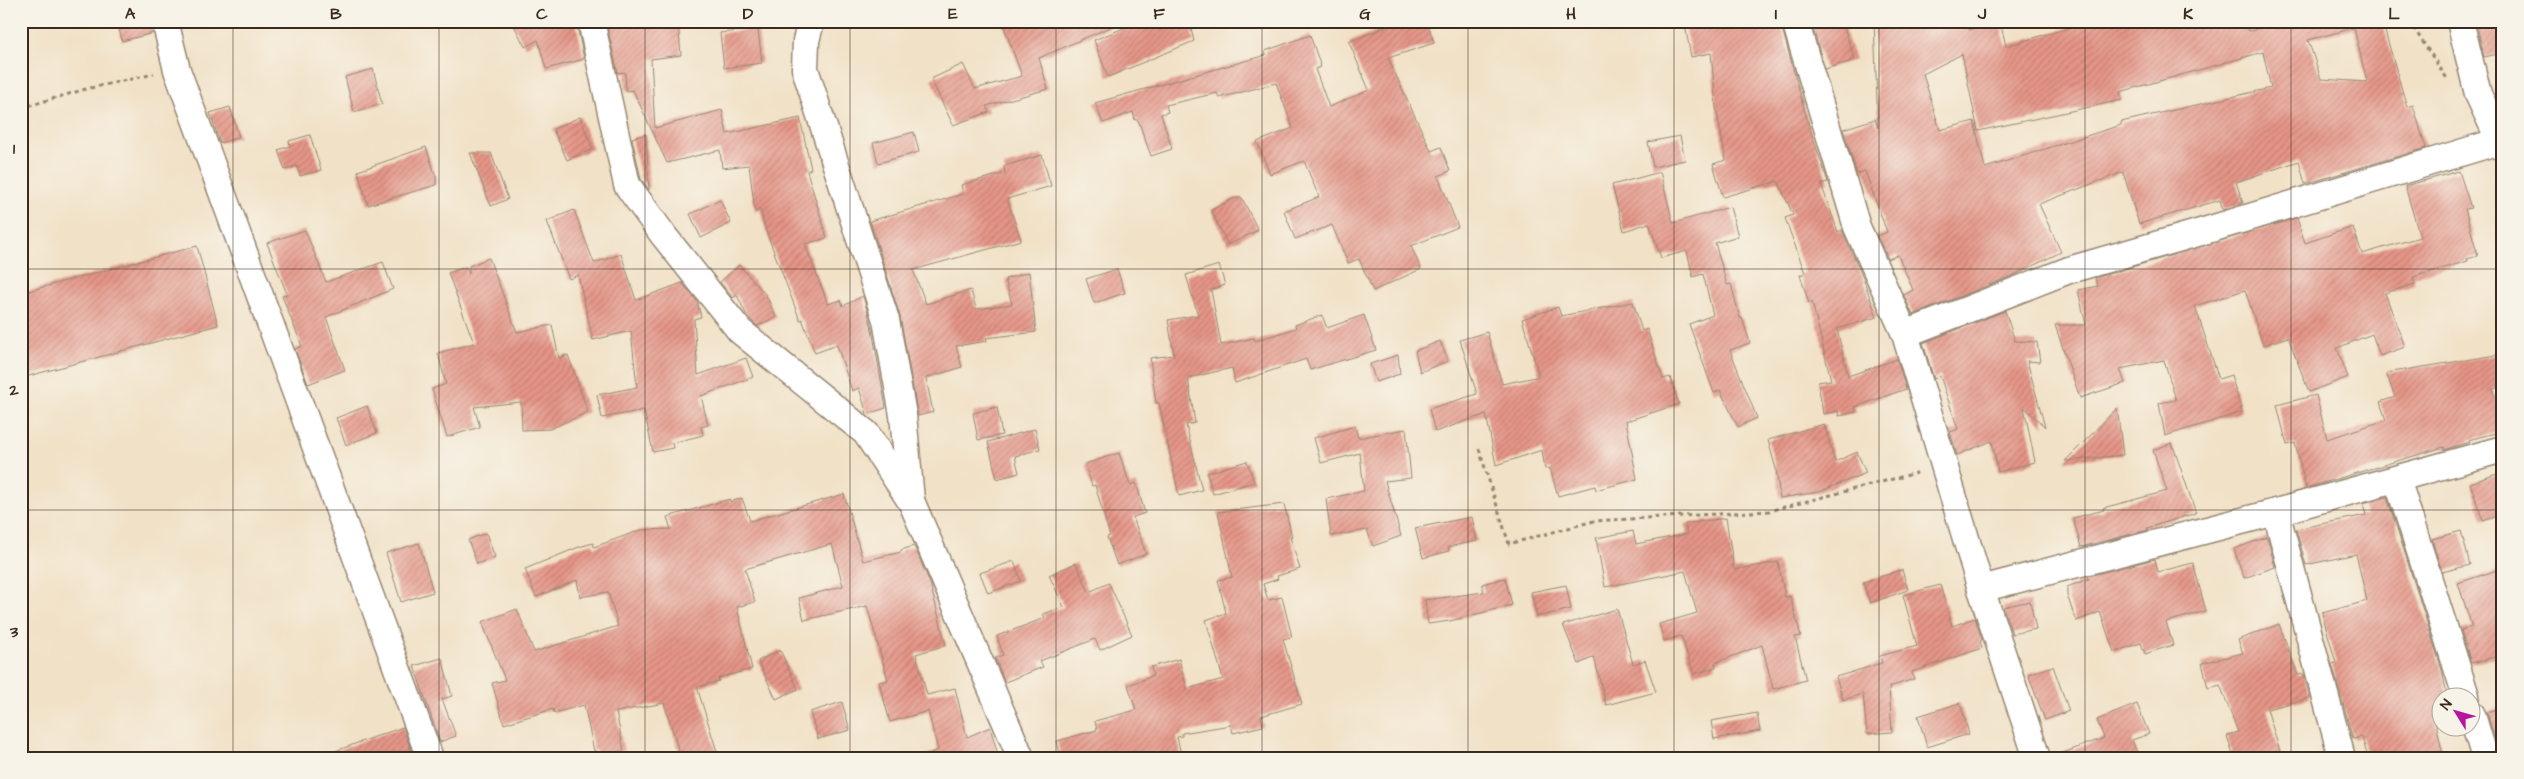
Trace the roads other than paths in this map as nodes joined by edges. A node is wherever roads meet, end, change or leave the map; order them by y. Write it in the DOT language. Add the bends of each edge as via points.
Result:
graph roads {
  1 [pos="165,21"];
  2 [pos="591,21"];
  3 [pos="811,21"];
  4 [pos="1795,21"];
  5 [pos="2460,21"];
  6 [pos="2502,143"];
  7 [pos="1905,334"];
  8 [pos="2503,449"];
  9 [pos="2396,479"];
  10 [pos="912,503"];
  11 [pos="2276,512"];
  12 [pos="1981,589"];
  13 [pos="2463,686"];
  14 [pos="2478,736"];
  15 [pos="430,758"];
  16 [pos="1021,758"];
  17 [pos="2037,758"];
  18 [pos="2342,758"];
  19 [pos="2485,758"];
  1 -- 15 [label="street" via="177,70"];
  2 -- 10 [label="street" via="627,185 740,331 866,433"];
  3 -- 10 [label="street" via="804,69 886,320 903,415"];
  4 -- 7 [label="street" via="1857,228"];
  5 -- 6 [label="street" via="2478,94"];
  6 -- 7 [label="street" via="2069,270"];
  7 -- 12 [label="street"];
  8 -- 9 [label="street"];
  9 -- 11 [label="street"];
  9 -- 13 [label="street"];
  10 -- 16 [label="street"];
  11 -- 12 [label="street"];
  11 -- 18 [label="street"];
  12 -- 17 [label="street"];
  14 -- 19 [label="street"];
}
